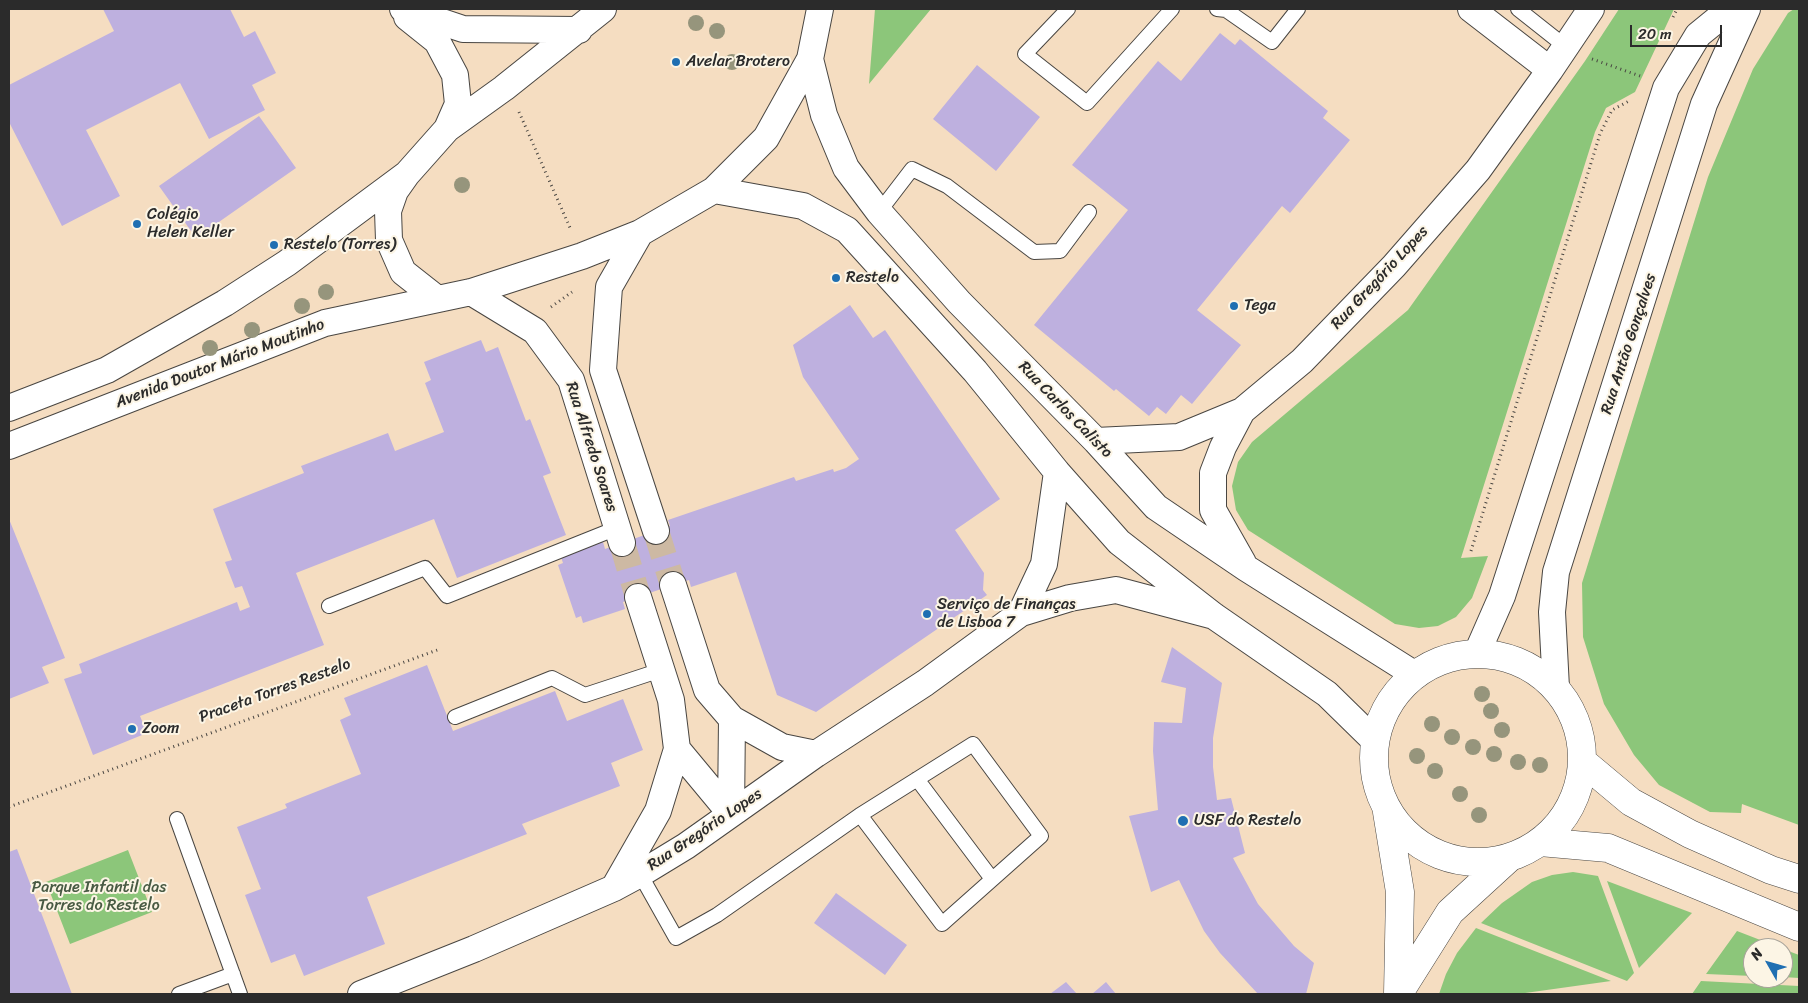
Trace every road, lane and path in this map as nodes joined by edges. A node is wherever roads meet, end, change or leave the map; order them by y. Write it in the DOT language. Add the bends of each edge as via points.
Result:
graph roads {
  1 [pos="396,9"];
  2 [pos="404,9"];
  3 [pos="603,9"];
  4 [pos="820,9"];
  5 [pos="1068,9"];
  6 [pos="1172,9"];
  7 [pos="1218,9"];
  8 [pos="1298,9"];
  9 [pos="1471,9"];
  10 [pos="1518,9"];
  11 [pos="1591,9"];
  12 [pos="1677,9"];
  13 [pos="1730,9"];
  14 [pos="1747,9"];
  15 [pos="1671,22"];
  16 [pos="579,30"];
  17 [pos="1566,47"];
  18 [pos="810,59"];
  19 [pos="1550,70"];
  20 [pos="1633,99"];
  21 [pos="516,104"];
  22 [pos="447,129"];
  23 [pos="407,174"];
  24 [pos="714,190"];
  25 [pos="879,212"];
  26 [pos="1089,212"];
  27 [pos="571,231"];
  28 [pos="640,233"];
  29 [pos="575,290"];
  30 [pos="471,292"];
  31 [pos="436,298"];
  32 [pos="543,312"];
  33 [pos="9,408"];
  34 [pos="1242,411"];
  35 [pos="1096,441"];
  36 [pos="9,446"];
  37 [pos="1057,472"];
  38 [pos="620,536"];
  39 [pos="1471,551"];
  40 [pos="1246,568"];
  41 [pos="673,585"];
  42 [pos="638,597"];
  43 [pos="329,606"];
  44 [pos="1020,613"];
  45 [pos="1214,616"];
  46 [pos="440,649"];
  47 [pos="1477,653"];
  48 [pos="661,670"];
  49 [pos="1414,674"];
  50 [pos="1556,688"];
  51 [pos="455,716"];
  52 [pos="732,719"];
  53 [pos="1374,740"];
  54 [pos="678,749"];
  55 [pos="816,754"];
  56 [pos="1582,761"];
  57 [pos="917,779"];
  58 [pos="9,807"];
  59 [pos="1386,810"];
  60 [pos="731,814"];
  61 [pos="860,815"];
  62 [pos="177,819"];
  63 [pos="1540,842"];
  64 [pos="1509,858"];
  65 [pos="640,874"];
  66 [pos="992,879"];
  67 [pos="1799,879"];
  68 [pos="614,888"];
  69 [pos="1799,927"];
  70 [pos="233,974"];
  71 [pos="179,994"];
  72 [pos="240,994"];
  73 [pos="360,994"];
  74 [pos="1398,994"];
  1 -- 22 [label="street" via="437,40 455,75 458,104"];
  2 -- 16 [label="street" via="463,29"];
  3 -- 16 [label="street"];
  4 -- 18 [label="street, Avenida Doutor Mário Moutinho"];
  5 -- 6 [label="lane" via="1025,54 1086,103"];
  7 -- 8 [label="lane" via="1226,10 1272,42"];
  9 -- 19 [label="street"];
  10 -- 17 [label="lane"];
  11 -- 17 [label="street, Rua Gregório Lopes"];
  12 -- 15 [label="path"];
  13 -- 47 [label="street" via="1698,35 1666,88 1502,596"];
  14 -- 50 [label="street, Rua Antão Gonçalves" via="1704,104 1556,572 1552,612"];
  16 -- 22 [label="street"];
  17 -- 19 [label="street, Rua Gregório Lopes"];
  18 -- 24 [label="street, Avenida Doutor Mário Moutinho" via="766,138"];
  18 -- 25 [label="street, Rua Carlos Calisto" via="824,115 846,168"];
  19 -- 34 [label="street, Rua Gregório Lopes" via="1478,170 1394,266 1302,361"];
  20 -- 39 [label="path" via="1612,110 1600,134"];
  21 -- 27 [label="path"];
  22 -- 23 [label="street"];
  23 -- 31 [label="street" via="395,191 388,211 389,240 403,272"];
  23 -- 33 [label="street" via="287,264 225,303 108,370"];
  24 -- 28 [label="street, Avenida Doutor Mário Moutinho"];
  24 -- 37 [label="street" via="803,206 847,230 975,371"];
  25 -- 26 [label="lane" via="912,169 947,186 1034,252 1060,251"];
  25 -- 35 [label="street, Rua Carlos Calisto" via="958,302"];
  28 -- 30 [label="street, Avenida Doutor Mário Moutinho" via="582,256"];
  28 -- 38 [label="street, Rua Alfredo Soares" via="609,287 603,370 654,525"];
  29 -- 32 [label="path"];
  30 -- 31 [label="street, Avenida Doutor Mário Moutinho"];
  30 -- 38 [label="street, Rua Alfredo Soares" via="535,330 572,380"];
  31 -- 36 [label="street, Avenida Doutor Mário Moutinho" via="325,323"];
  34 -- 35 [label="street, Rua Gregório Lopes" via="1179,438"];
  34 -- 40 [label="street" via="1213,473 1213,510"];
  35 -- 40 [label="street, Rua Carlos Calisto" via="1156,506"];
  37 -- 44 [label="street" via="1044,564"];
  37 -- 45 [label="street" via="1119,542"];
  38 -- 43 [label="lane" via="447,596 425,568"];
  40 -- 49 [label="street, Rua Carlos Calisto"];
  41 -- 52 [label="street" via="707,690"];
  42 -- 48 [label="street"];
  44 -- 45 [label="street" via="1070,598 1116,590"];
  44 -- 55 [label="street, Rua Gregório Lopes" via="924,683"];
  45 -- 53 [label="street" via="1327,694"];
  46 -- 58 [label="path, Praceta Torres Restelo"];
  47 -- 49 [label="main road" via="1444,658"];
  47 -- 50 [label="main road" via="1506,657 1525,665"];
  48 -- 51 [label="lane" via="585,695 552,678"];
  48 -- 54 [label="street" via="671,700"];
  49 -- 53 [label="main road" via="1386,707"];
  50 -- 56 [label="main road" via="1571,710 1580,735"];
  52 -- 55 [label="street" via="782,747"];
  52 -- 60 [label="street"];
  53 -- 59 [label="main road" via="1374,776"];
  54 -- 60 [label="street"];
  54 -- 68 [label="street" via="658,811"];
  55 -- 60 [label="street, Rua Gregório Lopes"];
  56 -- 63 [label="main road" via="1577,792 1562,820"];
  56 -- 67 [label="main road" via="1631,802 1681,829 1771,870"];
  57 -- 61 [label="lane"];
  57 -- 66 [label="lane"];
  57 -- 66 [label="lane" via="973,744 1041,836"];
  59 -- 64 [label="main road" via="1409,838 1441,856 1475,863"];
  59 -- 74 [label="main road" via="1400,892"];
  60 -- 65 [label="street, Rua Gregório Lopes"];
  61 -- 65 [label="lane" via="717,915 676,938"];
  61 -- 66 [label="lane" via="942,924"];
  62 -- 70 [label="lane"];
  63 -- 64 [label="main road"];
  63 -- 69 [label="main road" via="1608,848"];
  64 -- 74 [label="main road" via="1450,912"];
  65 -- 68 [label="street, Rua Gregório Lopes"];
  68 -- 73 [label="street, Rua Gregório Lopes"];
  70 -- 71 [label="lane"];
  70 -- 72 [label="lane"];
}
